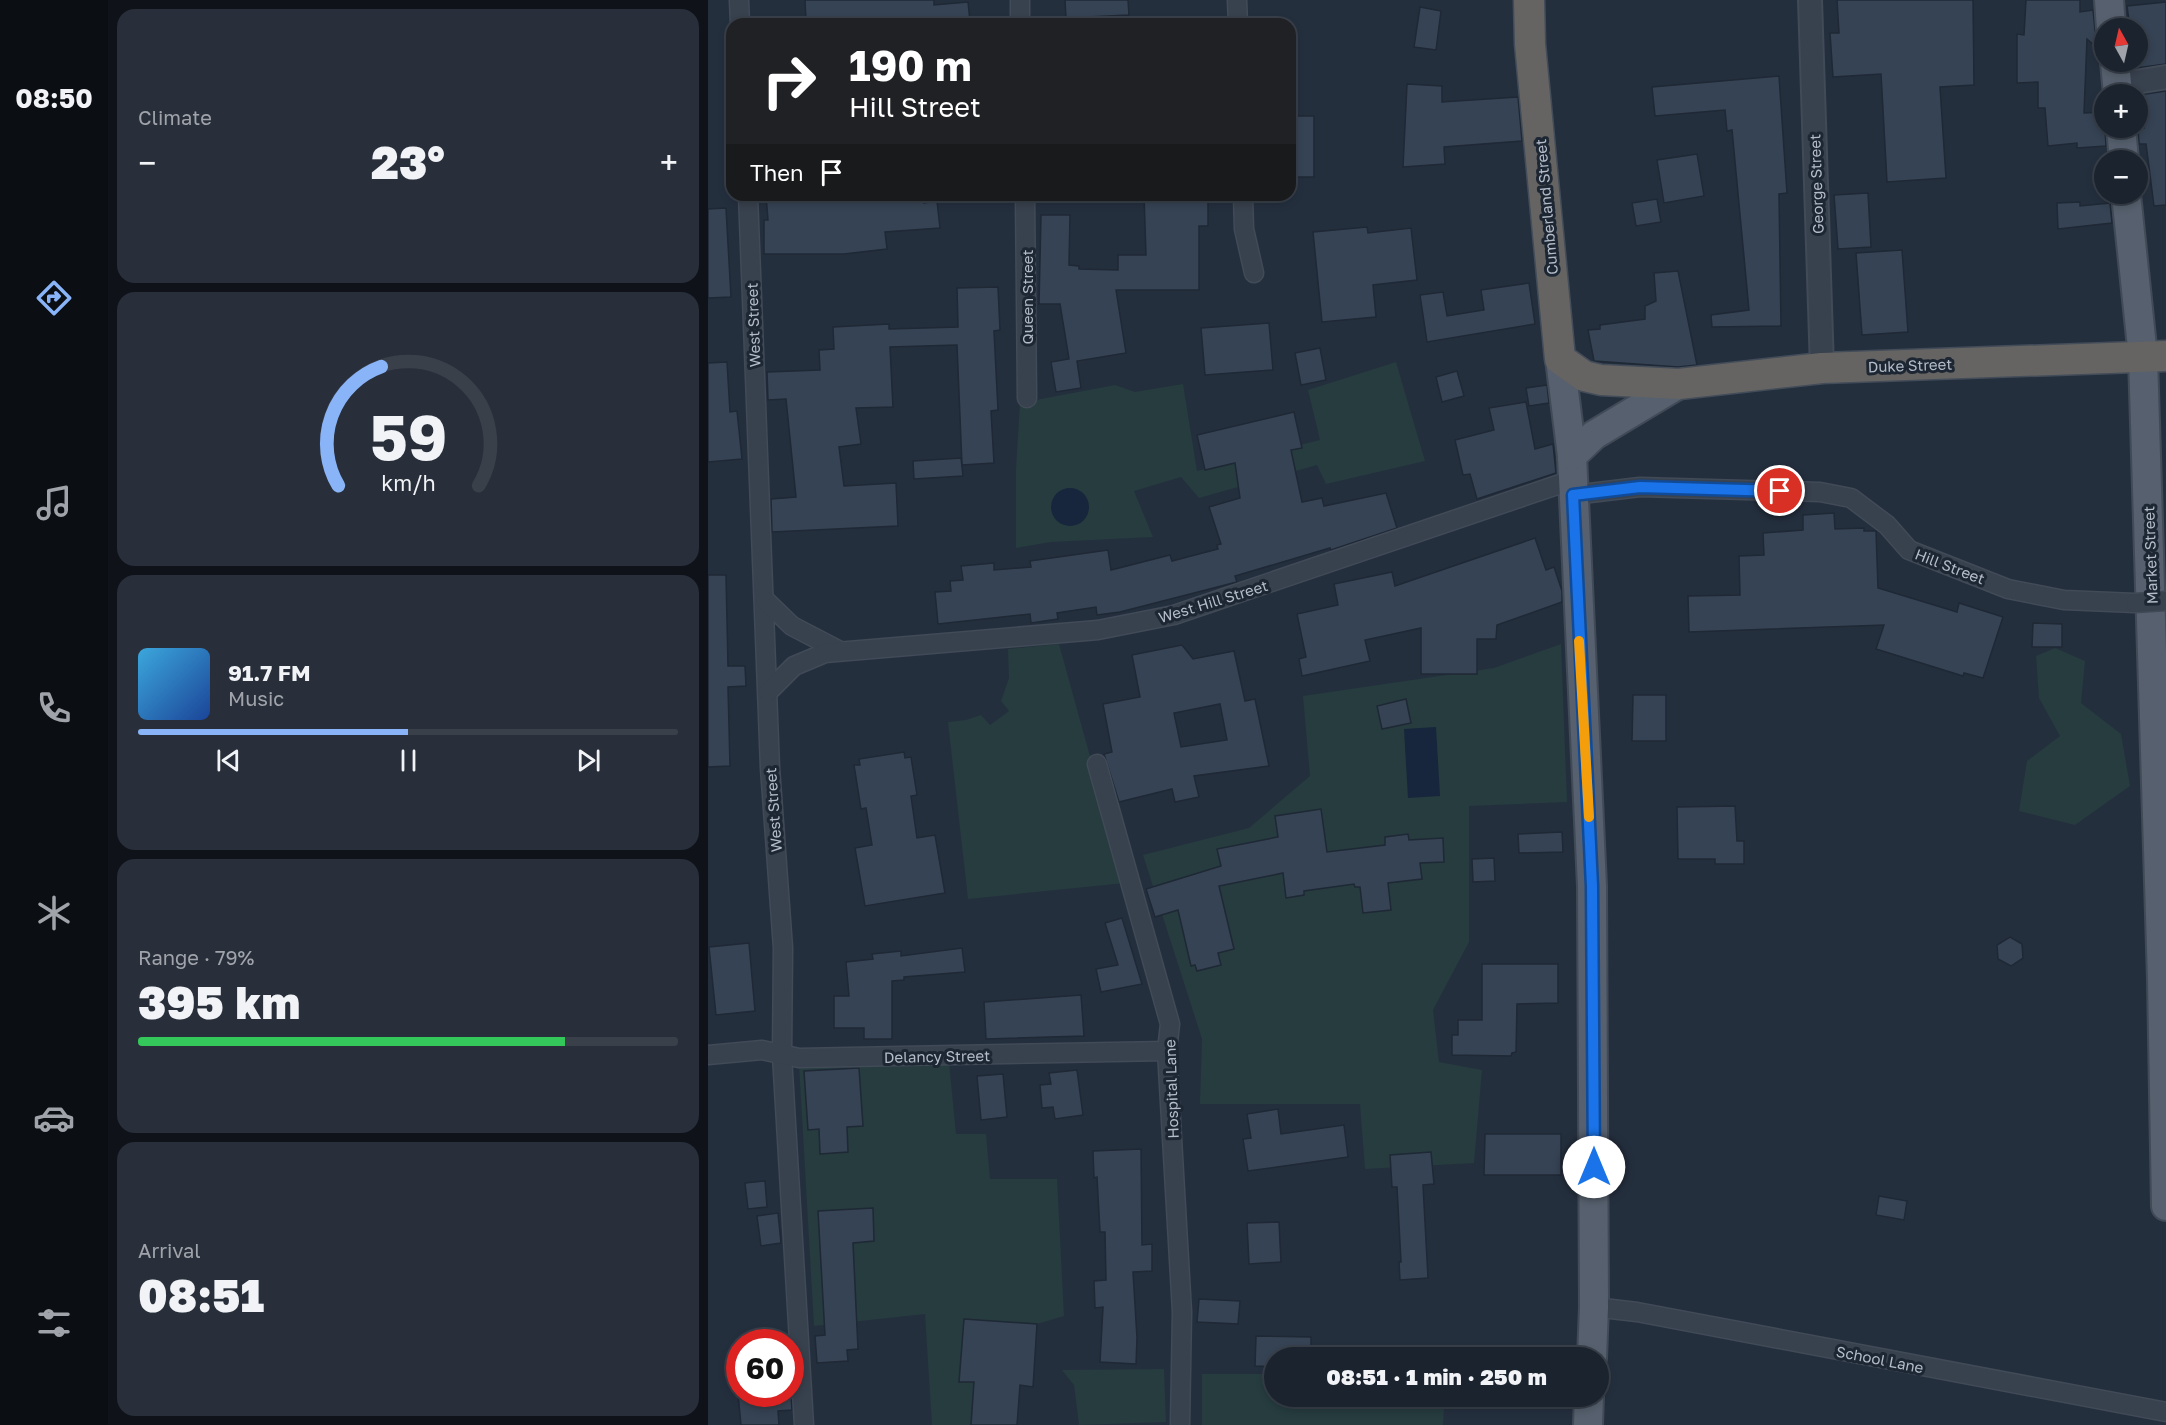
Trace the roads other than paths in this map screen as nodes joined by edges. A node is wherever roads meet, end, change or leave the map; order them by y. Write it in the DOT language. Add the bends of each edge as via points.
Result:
graph roads {
  1 [pos="739,0"];
  2 [pos="1020,0"];
  3 [pos="1237,0"];
  4 [pos="1529,0"];
  5 [pos="1810,0"];
  6 [pos="2109,0"];
  7 [pos="740,18"];
  8 [pos="1020,18"];
  9 [pos="1238,18"];
  10 [pos="2110,18"];
  11 [pos="2166,77"];
  12 [pos="2117,80"];
  13 [pos="747,201"];
  14 [pos="1025,201"];
  15 [pos="1243,201"];
  16 [pos="2128,204"];
  17 [pos="1254,273"];
  18 [pos="2154,357"];
  19 [pos="1560,359"];
  20 [pos="1822,368"];
  21 [pos="1679,384"];
  22 [pos="1027,398"];
  23 [pos="1572,477"];
  24 [pos="765,600"];
  25 [pos="2166,602"];
  26 [pos="840,651"];
  27 [pos="768,692"];
  28 [pos="1097,764"];
  29 [pos="1167,1051"];
  30 [pos="708,1055"];
  31 [pos="782,1056"];
  32 [pos="2166,1206"];
  33 [pos="1594,1307"];
  34 [pos="1592,1347"];
  35 [pos="1589,1407"];
  36 [pos="2166,1412"];
  37 [pos="804,1425"];
  38 [pos="1180,1425"];
  39 [pos="1588,1425"];
  1 -- 7 [label="street"];
  2 -- 8 [label="street"];
  3 -- 9 [label="street"];
  4 -- 19 [label="highway, Cumberland Street"];
  5 -- 20 [label="street, George Street"];
  6 -- 10 [label="main road"];
  11 -- 12 [label="street"];
  13 -- 24 [label="street, West Street"];
  14 -- 22 [label="street, Queen Street"];
  15 -- 17 [label="street"];
  16 -- 18 [label="main road, Market Street"];
  18 -- 20 [label="highway, Duke Street"];
  18 -- 32 [label="main road, Market Street"];
  19 -- 21 [label="highway, Duke Street" via="1584,376 1601,380"];
  19 -- 23 [label="main road, Cumberland Street"];
  20 -- 21 [label="highway, Duke Street"];
  21 -- 23 [label="main road, Duke Street" via="1594,435"];
  23 -- 25 [label="street, Hill Street, bridge" via="1640,487 1820,492 1851,498 1887,525 1909,550 2008,589 2064,600"];
  23 -- 26 [label="street, West Hill Street" via="1174,615 1098,630"];
  23 -- 33 [label="main road, Cumberland Street" via="1592,886"];
  24 -- 26 [label="street" via="792,626"];
  24 -- 27 [label="street, West Street"];
  26 -- 27 [label="street, West Hill Street" via="818,655 794,666"];
  27 -- 31 [label="street, West Street" via="783,948"];
  28 -- 29 [label="street, Hospital Lane" via="1170,1024"];
  29 -- 31 [label="street, Delancy Street" via="920,1058"];
  29 -- 38 [label="street, Hospital Lane" via="1182,1312"];
  30 -- 31 [label="street, Delancy Street" via="762,1050"];
  31 -- 37 [label="street, West Street"];
  33 -- 34 [label="main road, Cumberland Street"];
  33 -- 36 [label="street, School Lane"];
  35 -- 39 [label="main road"];
}
